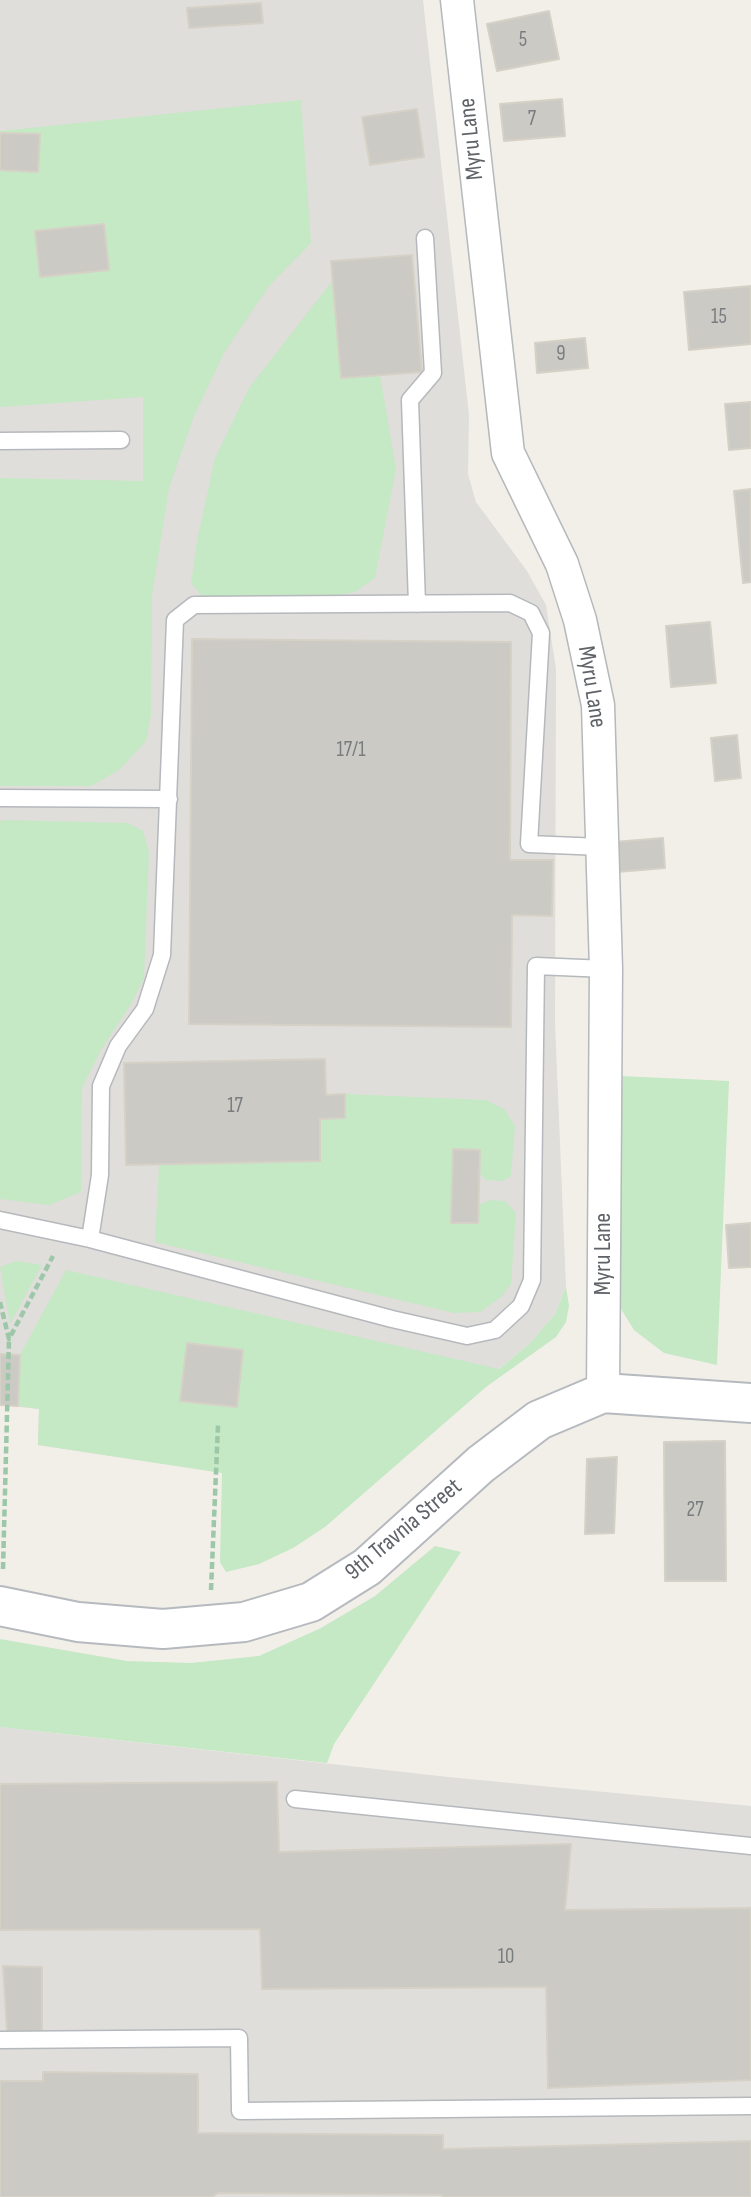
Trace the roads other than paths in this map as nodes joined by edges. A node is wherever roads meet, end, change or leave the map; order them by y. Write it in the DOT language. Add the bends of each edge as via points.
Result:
graph roads {
  1 [pos="457,0"];
  2 [pos="425,237"];
  3 [pos="121,440"];
  4 [pos="0,441"];
  5 [pos="417,604"];
  6 [pos="0,798"];
  7 [pos="169,799"];
  8 [pos="601,847"];
  9 [pos="606,969"];
  10 [pos="0,1220"];
  11 [pos="90,1239"];
  12 [pos="603,1393"];
  13 [pos="751,1404"];
  14 [pos="2,1594"];
  15 [pos="295,1799"];
  16 [pos="751,1846"];
  17 [pos="0,2040"];
  18 [pos="751,2106"];
  1 -- 8 [label="street, Myru Lane" via="508,453 562,564 580,620 598,705"];
  2 -- 5 [label="lane" via="433,373 410,400"];
  3 -- 4 [label="lane"];
  5 -- 7 [label="lane" via="194,605 175,620"];
  5 -- 8 [label="lane" via="510,603 531,613 541,633 528,844"];
  6 -- 7 [label="lane"];
  7 -- 11 [label="lane" via="162,955 145,1009 118,1046 101,1086 100,1175"];
  8 -- 9 [label="street, Myru Lane"];
  9 -- 11 [label="lane" via="536,966 532,1280 522,1307 495,1330 467,1336"];
  9 -- 12 [label="street, Myru Lane"];
  10 -- 11 [label="lane"];
  12 -- 13 [label="main road, 9th Travnia Street"];
  12 -- 14 [label="main road, 9th Travnia Street" via="538,1420 481,1464 367,1567 311,1602 244,1622 163,1629 78,1622"];
  15 -- 16 [label="lane"];
  17 -- 18 [label="lane" via="239,2038 240,2111"];
}
